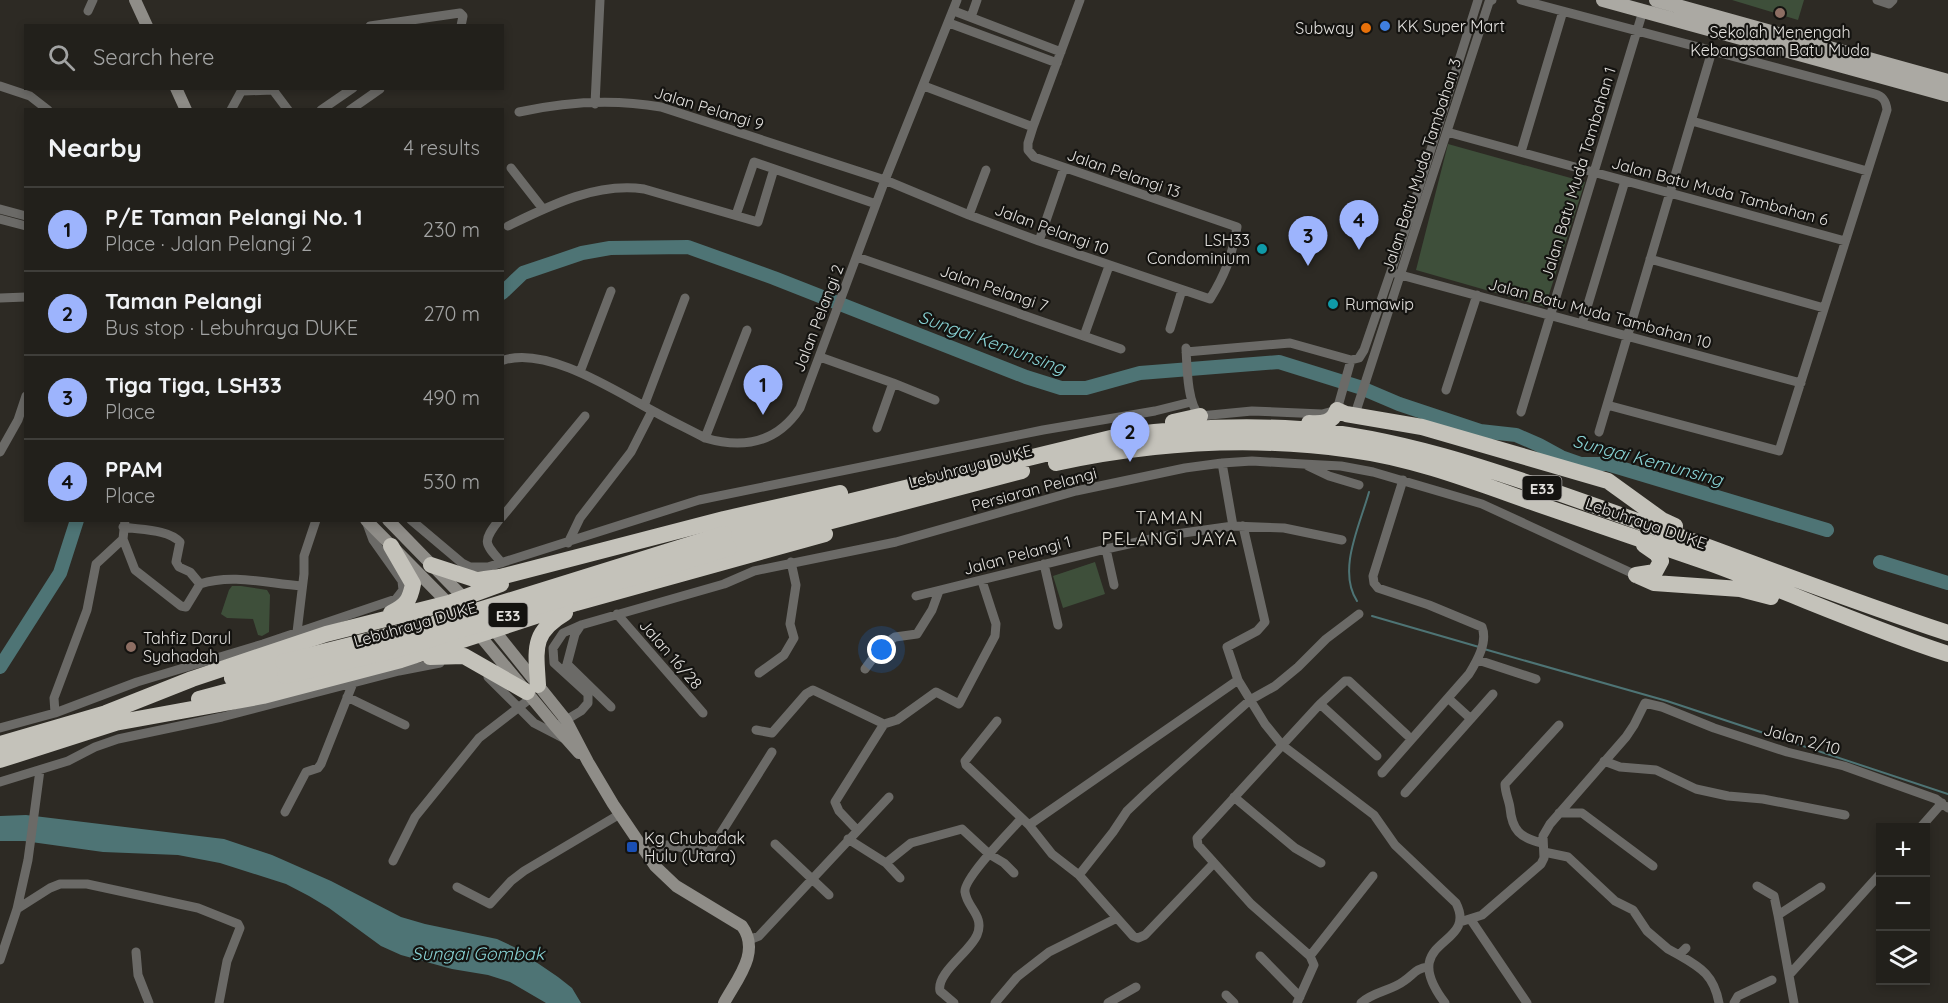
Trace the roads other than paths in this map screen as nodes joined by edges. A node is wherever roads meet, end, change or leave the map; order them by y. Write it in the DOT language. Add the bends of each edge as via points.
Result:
graph roads {
  1 [pos="93,0"];
  2 [pos="135,0"];
  3 [pos="600,0"];
  4 [pos="957,0"];
  5 [pos="977,0"];
  6 [pos="1080,0"];
  7 [pos="1478,0"];
  8 [pos="1492,0"];
  9 [pos="1521,0"];
  10 [pos="1605,0"];
  11 [pos="1877,0"];
  12 [pos="1893,0"];
  13 [pos="1662,2"];
  14 [pos="1640,6"];
  15 [pos="88,11"];
  16 [pos="954,11"];
  17 [pos="1563,11"];
  18 [pos="970,17"];
  19 [pos="949,23"];
  20 [pos="146,24"];
  21 [pos="384,24"];
  22 [pos="461,24"];
  23 [pos="1637,31"];
  24 [pos="1712,51"];
  25 [pos="1061,52"];
  26 [pos="1057,63"];
  27 [pos="1948,81"];
  28 [pos="0,86"];
  29 [pos="924,86"];
  30 [pos="177,90"];
  31 [pos="243,90"];
  32 [pos="275,90"];
  33 [pos="350,90"];
  34 [pos="379,90"];
  35 [pos="1948,95"];
  36 [pos="595,104"];
  37 [pos="45,108"];
  38 [pos="185,108"];
  39 [pos="232,108"];
  40 [pos="287,108"];
  41 [pos="324,108"];
  42 [pos="353,108"];
  43 [pos="519,112"];
  44 [pos="1692,121"];
  45 [pos="1033,127"];
  46 [pos="1447,132"];
  47 [pos="1521,152"];
  48 [pos="511,168"];
  49 [pos="1064,168"];
  50 [pos="774,169"];
  51 [pos="986,170"];
  52 [pos="1867,171"];
  53 [pos="1594,172"];
  54 [pos="885,180"];
  55 [pos="1625,181"];
  56 [pos="1670,193"];
  57 [pos="876,204"];
  58 [pos="0,209"];
  59 [pos="543,209"];
  60 [pos="24,215"];
  61 [pos="736,215"];
  62 [pos="969,215"];
  63 [pos="0,219"];
  64 [pos="24,225"];
  65 [pos="508,226"];
  66 [pos="1039,241"];
  67 [pos="1845,241"];
  68 [pos="857,257"];
  69 [pos="1650,260"];
  70 [pos="1109,266"];
  71 [pos="1391,272"];
  72 [pos="1401,275"];
  73 [pos="1182,290"];
  74 [pos="610,291"];
  75 [pos="1477,295"];
  76 [pos="24,297"];
  77 [pos="0,298"];
  78 [pos="685,298"];
  79 [pos="1210,299"];
  80 [pos="1824,308"];
  81 [pos="1550,315"];
  82 [pos="1582,324"];
  83 [pos="1170,329"];
  84 [pos="747,330"];
  85 [pos="1084,336"];
  86 [pos="1628,336"];
  87 [pos="1121,349"];
  88 [pos="820,357"];
  89 [pos="504,360"];
  90 [pos="1350,364"];
  91 [pos="580,372"];
  92 [pos="893,383"];
  93 [pos="1801,383"];
  94 [pos="1446,390"];
  95 [pos="935,400"];
  96 [pos="24,402"];
  97 [pos="1340,402"];
  98 [pos="1607,405"];
  99 [pos="648,408"];
  100 [pos="1357,408"];
  101 [pos="1196,409"];
  102 [pos="1521,412"];
  103 [pos="585,416"];
  104 [pos="1226,427"];
  105 [pos="877,428"];
  106 [pos="1160,431"];
  107 [pos="1599,432"];
  108 [pos="705,438"];
  109 [pos="0,452"];
  110 [pos="1035,456"];
  111 [pos="1222,462"];
  112 [pos="1303,464"];
  113 [pos="1008,474"];
  114 [pos="1403,480"];
  115 [pos="1359,485"];
  116 [pos="504,515"];
  117 [pos="315,522"];
  118 [pos="367,522"];
  119 [pos="369,522"];
  120 [pos="389,522"];
  121 [pos="411,522"];
  122 [pos="413,522"];
  123 [pos="498,522"];
  124 [pos="124,524"];
  125 [pos="1233,526"];
  126 [pos="1244,526"];
  127 [pos="123,539"];
  128 [pos="395,539"];
  129 [pos="1637,539"];
  130 [pos="1342,540"];
  131 [pos="726,541"];
  132 [pos="568,543"];
  133 [pos="1106,549"];
  134 [pos="601,552"];
  135 [pos="791,561"];
  136 [pos="502,563"];
  137 [pos="1044,564"];
  138 [pos="431,565"];
  139 [pos="1636,575"];
  140 [pos="982,581"];
  141 [pos="200,584"];
  142 [pos="1114,585"];
  143 [pos="302,586"];
  144 [pos="939,591"];
  145 [pos="1833,594"];
  146 [pos="916,596"];
  147 [pos="456,600"];
  148 [pos="587,601"];
  149 [pos="1824,609"];
  150 [pos="617,614"];
  151 [pos="1359,614"];
  152 [pos="377,621"];
  153 [pos="581,625"];
  154 [pos="1058,625"];
  155 [pos="297,632"];
  156 [pos="487,632"];
  157 [pos="1948,633"];
  158 [pos="1948,654"];
  159 [pos="1478,658"];
  160 [pos="401,660"];
  161 [pos="566,668"];
  162 [pos="865,669"];
  163 [pos="759,673"];
  164 [pos="1536,679"];
  165 [pos="1238,680"];
  166 [pos="353,682"];
  167 [pos="532,692"];
  168 [pos="1493,694"];
  169 [pos="347,698"];
  170 [pos="1449,699"];
  171 [pos="1250,700"];
  172 [pos="1320,704"];
  173 [pos="518,707"];
  174 [pos="611,707"];
  175 [pos="55,713"];
  176 [pos="704,713"];
  177 [pos="111,718"];
  178 [pos="1471,718"];
  179 [pos="566,720"];
  180 [pos="997,721"];
  181 [pos="884,723"];
  182 [pos="1559,724"];
  183 [pos="405,725"];
  184 [pos="555,726"];
  185 [pos="756,730"];
  186 [pos="1407,735"];
  187 [pos="567,740"];
  188 [pos="1282,745"];
  189 [pos="2,746"];
  190 [pos="772,752"];
  191 [pos="1377,756"];
  192 [pos="588,762"];
  193 [pos="1604,762"];
  194 [pos="40,770"];
  195 [pos="1382,773"];
  196 [pos="0,782"];
  197 [pos="1405,793"];
  198 [pos="889,797"];
  199 [pos="1234,797"];
  200 [pos="1945,806"];
  201 [pos="285,812"];
  202 [pos="1559,813"];
  203 [pos="620,814"];
  204 [pos="1845,815"];
  205 [pos="1025,822"];
  206 [pos="1926,823"];
  207 [pos="856,830"];
  208 [pos="848,839"];
  209 [pos="775,844"];
  210 [pos="1543,847"];
  211 [pos="646,854"];
  212 [pos="989,854"];
  213 [pos="393,861"];
  214 [pos="886,863"];
  215 [pos="1214,863"];
  216 [pos="1321,863"];
  217 [pos="1653,866"];
  218 [pos="1014,873"];
  219 [pos="1079,875"];
  220 [pos="1373,876"];
  221 [pos="1878,877"];
  222 [pos="900,878"];
  223 [pos="811,879"];
  224 [pos="1756,886"];
  225 [pos="458,887"];
  226 [pos="1821,887"];
  227 [pos="829,895"];
  228 [pos="17,909"];
  229 [pos="1778,915"];
  230 [pos="1117,918"];
  231 [pos="1471,920"];
  232 [pos="1461,922"];
  233 [pos="749,940"];
  234 [pos="1686,948"];
  235 [pos="136,952"];
  236 [pos="1678,955"];
  237 [pos="1260,956"];
  238 [pos="1310,956"];
  239 [pos="0,960"];
  240 [pos="1428,967"];
  241 [pos="1790,974"];
  242 [pos="1772,980"];
  243 [pos="1136,987"];
  244 [pos="1226,995"];
  245 [pos="1298,1000"];
  246 [pos="149,1003"];
  247 [pos="219,1003"];
  248 [pos="724,1003"];
  249 [pos="954,1003"];
  250 [pos="995,1003"];
  251 [pos="1108,1003"];
  252 [pos="1234,1003"];
  253 [pos="1361,1003"];
  254 [pos="1445,1003"];
  255 [pos="1527,1003"];
  256 [pos="1719,1003"];
  257 [pos="1734,1003"];
  258 [pos="1794,1003"];
  1 -- 15 [label="street"];
  2 -- 20 [label="street"];
  3 -- 36 [label="street"];
  4 -- 16 [label="street, Jalan Pelangi 2"];
  5 -- 18 [label="street"];
  6 -- 25 [label="street"];
  7 -- 71 [label="street"];
  8 -- 46 [label="street, Jalan Batu Muda Tambahan 3"];
  9 -- 17 [label="street"];
  10 -- 14 [label="main road"];
  11 -- 12 [label="street" via="1889,4"];
  13 -- 14 [label="main road"];
  13 -- 27 [label="main road"];
  14 -- 23 [label="street, Jalan Batu Muda Tambahan 1"];
  14 -- 35 [label="main road" via="1706,29"];
  16 -- 18 [label="street"];
  16 -- 19 [label="street, Jalan Pelangi 2"];
  17 -- 23 [label="street"];
  17 -- 47 [label="street"];
  18 -- 25 [label="street"];
  19 -- 26 [label="street"];
  19 -- 29 [label="street, Jalan Pelangi 2"];
  21 -- 22 [label="street" via="460,13"];
  23 -- 24 [label="street"];
  23 -- 53 [label="street, Jalan Batu Muda Tambahan 1"];
  24 -- 44 [label="street"];
  24 -- 52 [label="street" via="1880,95 1887,110"];
  25 -- 26 [label="street"];
  26 -- 45 [label="street"];
  28 -- 37 [label="street" via="30,96"];
  29 -- 45 [label="street"];
  29 -- 54 [label="street, Jalan Pelangi 2"];
  30 -- 38 [label="street"];
  31 -- 39 [label="street"];
  32 -- 40 [label="street"];
  33 -- 41 [label="street"];
  34 -- 42 [label="street"];
  36 -- 43 [label="street, Jalan Pelangi 9" via="549,105"];
  36 -- 54 [label="street, Jalan Pelangi 9" via="661,107"];
  44 -- 52 [label="street"];
  44 -- 56 [label="street"];
  45 -- 49 [label="street, Jalan Pelangi 13" via="1028,150 1034,157"];
  46 -- 47 [label="street, Jalan Batu Muda Tambahan 6"];
  46 -- 72 [label="street, Jalan Batu Muda Tambahan 3"];
  47 -- 53 [label="street, Jalan Batu Muda Tambahan 6"];
  48 -- 59 [label="street"];
  49 -- 66 [label="street"];
  49 -- 79 [label="street, Jalan Pelangi 13" via="1237,227 1224,276"];
  50 -- 57 [label="street"];
  50 -- 61 [label="street" via="753,162"];
  50 -- 61 [label="street" via="758,222"];
  51 -- 62 [label="street"];
  52 -- 67 [label="street"];
  53 -- 55 [label="street, Jalan Batu Muda Tambahan 6"];
  53 -- 81 [label="street, Jalan Batu Muda Tambahan 1"];
  54 -- 57 [label="street, Jalan Pelangi 2"];
  54 -- 62 [label="street, Jalan Pelangi 10"];
  55 -- 56 [label="street, Jalan Batu Muda Tambahan 6"];
  55 -- 82 [label="street"];
  56 -- 67 [label="street, Jalan Batu Muda Tambahan 6"];
  56 -- 69 [label="street"];
  57 -- 68 [label="street, Jalan Pelangi 2"];
  58 -- 60 [label="street"];
  59 -- 61 [label="street" via="592,192 626,187"];
  59 -- 65 [label="street"];
  62 -- 66 [label="street, Jalan Pelangi 10"];
  63 -- 64 [label="street"];
  66 -- 70 [label="street, Jalan Pelangi 10"];
  67 -- 80 [label="street"];
  68 -- 85 [label="street, Jalan Pelangi 7"];
  68 -- 88 [label="street, Jalan Pelangi 2"];
  69 -- 80 [label="street"];
  69 -- 86 [label="street"];
  70 -- 73 [label="street, Jalan Pelangi 10"];
  70 -- 85 [label="street"];
  71 -- 72 [label="street, Jalan Batu Muda Tambahan 10"];
  71 -- 90 [label="street" via="1364,350"];
  72 -- 75 [label="street, Jalan Batu Muda Tambahan 10"];
  72 -- 100 [label="street, Jalan Batu Muda Tambahan 3"];
  73 -- 79 [label="street, Jalan Pelangi 10"];
  73 -- 83 [label="street"];
  74 -- 91 [label="street"];
  75 -- 81 [label="street, Jalan Batu Muda Tambahan 10"];
  75 -- 94 [label="street"];
  76 -- 77 [label="street"];
  78 -- 99 [label="street"];
  80 -- 93 [label="street"];
  81 -- 82 [label="street, Jalan Batu Muda Tambahan 10"];
  81 -- 102 [label="street, Jalan Batu Muda Tambahan 1"];
  82 -- 86 [label="street, Jalan Batu Muda Tambahan 10"];
  84 -- 108 [label="street"];
  85 -- 87 [label="street, Jalan Pelangi 7"];
  86 -- 93 [label="street, Jalan Batu Muda Tambahan 10"];
  86 -- 98 [label="street"];
  88 -- 92 [label="street"];
  88 -- 108 [label="street, Jalan Pelangi 2" via="800,408 778,432 744,444"];
  89 -- 91 [label="street, Jalan Pelangi 2" via="542,360"];
  90 -- 97 [label="street"];
  90 -- 101 [label="street" via="1290,343 1186,353"];
  91 -- 99 [label="street, Jalan Pelangi 2"];
  92 -- 95 [label="street"];
  92 -- 105 [label="street"];
  93 -- 98 [label="street" via="1779,450"];
  96 -- 109 [label="street"];
  97 -- 101 [label="street" via="1322,414"];
  97 -- 104 [label="highway" via="1332,419 1323,423 1244,420"];
  97 -- 145 [label="highway" via="1346,414 1422,427 1608,480 1662,520"];
  98 -- 107 [label="street"];
  99 -- 108 [label="street, Jalan Pelangi 2"];
  99 -- 132 [label="street" via="630,452 580,518"];
  101 -- 106 [label="highway"];
  101 -- 132 [label="street" via="1155,411 1043,429 699,500"];
  103 -- 116 [label="street"];
  104 -- 106 [label="highway, Lebuhraya DUKE / E33"];
  104 -- 145 [label="highway, Lebuhraya DUKE / E33" via="1331,433 1440,455 1622,515"];
  106 -- 110 [label="highway, Lebuhraya DUKE / E33" via="1119,436"];
  110 -- 131 [label="highway, Lebuhraya DUKE / E33"];
  110 -- 134 [label="highway" via="997,459 808,500"];
  111 -- 112 [label="street, Persiaran Pelangi"];
  111 -- 125 [label="street"];
  111 -- 135 [label="street, Persiaran Pelangi" via="1076,491 868,548"];
  112 -- 114 [label="street, Persiaran Pelangi" via="1352,468"];
  112 -- 115 [label="street"];
  113 -- 129 [label="highway, Lebuhraya DUKE / E33" via="1074,459 1225,441 1354,450 1432,468"];
  113 -- 131 [label="highway, Lebuhraya DUKE / E33"];
  113 -- 148 [label="highway" via="962,494"];
  114 -- 139 [label="street, Persiaran Pelangi" via="1482,504"];
  114 -- 159 [label="street" via="1374,583 1378,588 1482,627 1484,638"];
  117 -- 143 [label="street" via="304,556"];
  118 -- 155 [label="street" via="373,540 402,581 401,594"];
  119 -- 128 [label="street"];
  120 -- 128 [label="street"];
  121 -- 128 [label="street"];
  122 -- 136 [label="street" via="462,563 480,568"];
  123 -- 136 [label="street" via="486,539 487,546"];
  124 -- 127 [label="street"];
  124 -- 141 [label="street" via="176,537 180,542 176,562"];
  125 -- 126 [label="street, Jalan Pelangi 1"];
  125 -- 133 [label="street, Jalan Pelangi 1"];
  126 -- 130 [label="street, Jalan Pelangi 1" via="1284,528"];
  126 -- 165 [label="street" via="1265,622 1260,629 1227,647"];
  127 -- 141 [label="street" via="135,570 181,606 189,604"];
  127 -- 175 [label="street" via="96,564 87,610 54,698"];
  128 -- 138 [label="street"];
  128 -- 147 [label="street"];
  128 -- 152 [label="highway" via="413,584 408,602"];
  129 -- 139 [label="highway" via="1661,561 1655,572"];
  129 -- 149 [label="highway, Lebuhraya DUKE / E33"];
  131 -- 177 [label="highway, Lebuhraya DUKE / E33, bridge"];
  132 -- 136 [label="street"];
  133 -- 137 [label="street, Jalan Pelangi 1"];
  133 -- 142 [label="street"];
  134 -- 138 [label="highway" via="486,579 467,578"];
  134 -- 147 [label="highway"];
  135 -- 150 [label="street, Persiaran Pelangi"];
  135 -- 163 [label="street" via="796,585 790,624 794,638 784,655"];
  137 -- 140 [label="street, Jalan Pelangi 1"];
  137 -- 154 [label="street"];
  138 -- 147 [label="street"];
  139 -- 149 [label="highway" via="1654,583 1740,590"];
  140 -- 144 [label="street, Jalan Pelangi 1"];
  140 -- 181 [label="street" via="996,624 995,636 961,703 936,692 897,720"];
  141 -- 143 [label="street" via="238,579"];
  143 -- 155 [label="street"];
  144 -- 146 [label="street, Jalan Pelangi 1"];
  144 -- 162 [label="street" via="917,634 896,637 882,646"];
  145 -- 157 [label="highway, Lebuhraya DUKE / E33"];
  147 -- 152 [label="highway"];
  147 -- 156 [label="street"];
  148 -- 156 [label="highway"];
  148 -- 167 [label="highway" via="557,618 541,633"];
  149 -- 158 [label="highway, Lebuhraya DUKE / E33"];
  150 -- 153 [label="street, Persiaran Pelangi"];
  150 -- 176 [label="street, Jalan 16/28"];
  151 -- 171 [label="street" via="1275,686"];
  152 -- 177 [label="highway" via="192,679"];
  153 -- 161 [label="street"];
  153 -- 161 [label="street, Persiaran Pelangi" via="563,633 553,648 554,663"];
  155 -- 175 [label="street" via="137,682"];
  156 -- 160 [label="highway"];
  156 -- 167 [label="street"];
  159 -- 164 [label="street"];
  159 -- 170 [label="street"];
  160 -- 167 [label="highway" via="464,656"];
  160 -- 177 [label="highway" via="263,696"];
  161 -- 174 [label="street"];
  161 -- 179 [label="street, Persiaran Pelangi" via="588,694 588,703"];
  165 -- 171 [label="street"];
  165 -- 205 [label="street"];
  166 -- 169 [label="street"];
  166 -- 173 [label="street" via="435,664 464,663 493,680"];
  166 -- 194 [label="street" via="222,717 118,739"];
  167 -- 173 [label="street"];
  167 -- 179 [label="street"];
  167 -- 184 [label="street"];
  168 -- 178 [label="street"];
  169 -- 183 [label="street"];
  169 -- 201 [label="street" via="321,764 306,772"];
  170 -- 178 [label="street"];
  170 -- 195 [label="street"];
  171 -- 188 [label="street"];
  171 -- 219 [label="street" via="1127,811"];
  172 -- 186 [label="street" via="1347,681"];
  172 -- 188 [label="street"];
  172 -- 191 [label="street"];
  173 -- 187 [label="street" via="534,723"];
  173 -- 213 [label="street" via="479,738 416,817"];
  175 -- 189 [label="street"];
  177 -- 189 [label="highway, Lebuhraya DUKE / E33"];
  178 -- 197 [label="street"];
  179 -- 184 [label="street, Persiaran Pelangi"];
  179 -- 192 [label="street"];
  180 -- 205 [label="street" via="965,763"];
  181 -- 185 [label="street" via="813,690 772,733"];
  181 -- 207 [label="street" via="835,802"];
  182 -- 210 [label="street" via="1505,784 1514,826"];
  184 -- 187 [label="street"];
  187 -- 192 [label="street"];
  188 -- 199 [label="street"];
  188 -- 232 [label="street" via="1374,815 1395,845 1456,903"];
  190 -- 211 [label="street" via="709,852 666,845"];
  192 -- 203 [label="street"];
  193 -- 200 [label="street, Jalan 2/10" via="1634,725 1645,703 1787,752 1844,766"];
  193 -- 202 [label="street"];
  193 -- 204 [label="street" via="1653,770 1696,789"];
  194 -- 196 [label="street"];
  194 -- 228 [label="street"];
  198 -- 207 [label="street"];
  199 -- 215 [label="street" via="1197,838 1198,845"];
  199 -- 216 [label="street" via="1295,848"];
  200 -- 206 [label="street"];
  202 -- 210 [label="street" via="1546,830"];
  202 -- 217 [label="street" via="1582,813"];
  203 -- 211 [label="street"];
  203 -- 225 [label="street" via="524,871 489,904"];
  205 -- 212 [label="street"];
  205 -- 219 [label="street" via="1052,854"];
  207 -- 208 [label="street"];
  208 -- 214 [label="street"];
  208 -- 223 [label="street"];
  209 -- 223 [label="street"];
  210 -- 231 [label="street" via="1541,864 1533,873"];
  210 -- 236 [label="street" via="1568,857 1606,894 1633,910 1647,931"];
  211 -- 233 [label="street" via="676,886 741,926"];
  212 -- 214 [label="street" via="962,829 911,843"];
  212 -- 218 [label="street"];
  212 -- 249 [label="street" via="965,891 978,915 978,933 940,984 940,992"];
  214 -- 222 [label="street"];
  215 -- 230 [label="street" via="1145,935 1132,936"];
  215 -- 238 [label="street" via="1251,904"];
  219 -- 230 [label="street"];
  220 -- 238 [label="street"];
  221 -- 241 [label="street"];
  223 -- 227 [label="street"];
  223 -- 233 [label="street" via="759,936"];
  224 -- 229 [label="street" via="1774,896"];
  226 -- 229 [label="street"];
  228 -- 239 [label="street"];
  228 -- 247 [label="street" via="60,884 87,884 198,908 238,924"];
  229 -- 241 [label="street"];
  230 -- 250 [label="street" via="1049,952 1017,977"];
  231 -- 232 [label="street"];
  231 -- 255 [label="street"];
  232 -- 240 [label="street" via="1438,946"];
  233 -- 248 [label="street" via="747,960"];
  234 -- 236 [label="street"];
  235 -- 246 [label="street" via="138,975"];
  236 -- 256 [label="street" via="1700,967 1712,981"];
  237 -- 245 [label="street"];
  238 -- 245 [label="street" via="1314,964"];
  240 -- 253 [label="street"];
  240 -- 254 [label="street" via="1433,987"];
  241 -- 258 [label="street"];
  242 -- 257 [label="street" via="1738,996"];
  243 -- 251 [label="street"];
  244 -- 252 [label="street"];
}
